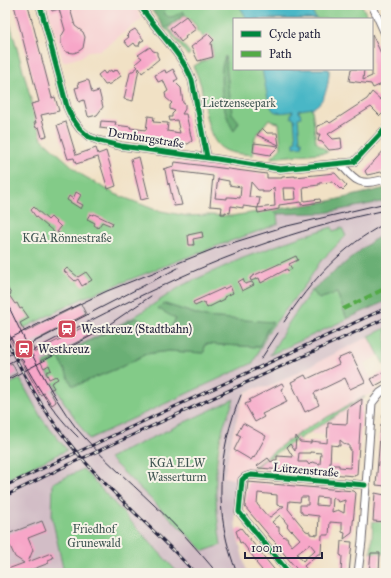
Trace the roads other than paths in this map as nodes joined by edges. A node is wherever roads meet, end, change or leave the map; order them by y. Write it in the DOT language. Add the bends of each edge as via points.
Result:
graph roads {
  1 [pos="40,5"];
  2 [pos="140,5"];
  3 [pos="372,5"];
  4 [pos="386,36"];
  5 [pos="386,128"];
  6 [pos="207,157"];
  7 [pos="342,163"];
  8 [pos="386,179"];
  9 [pos="386,389"];
  10 [pos="365,485"];
  11 [pos="289,573"];
  12 [pos="358,573"];
  1 -- 6 [label="street, Dernburgstraße" via="62,93 72,118 80,129 89,137 120,146"];
  2 -- 6 [label="street" via="189,72"];
  3 -- 4 [label="street"];
  5 -- 7 [label="street" via="354,162"];
  6 -- 7 [label="street, Dernburgstraße" via="280,169"];
  7 -- 8 [label="street" via="356,181 369,183"];
  9 -- 10 [label="street" via="372,403"];
  10 -- 11 [label="street, Lützenstraße" via="251,475 242,480 239,512"];
  10 -- 12 [label="street" via="362,548"];
}
